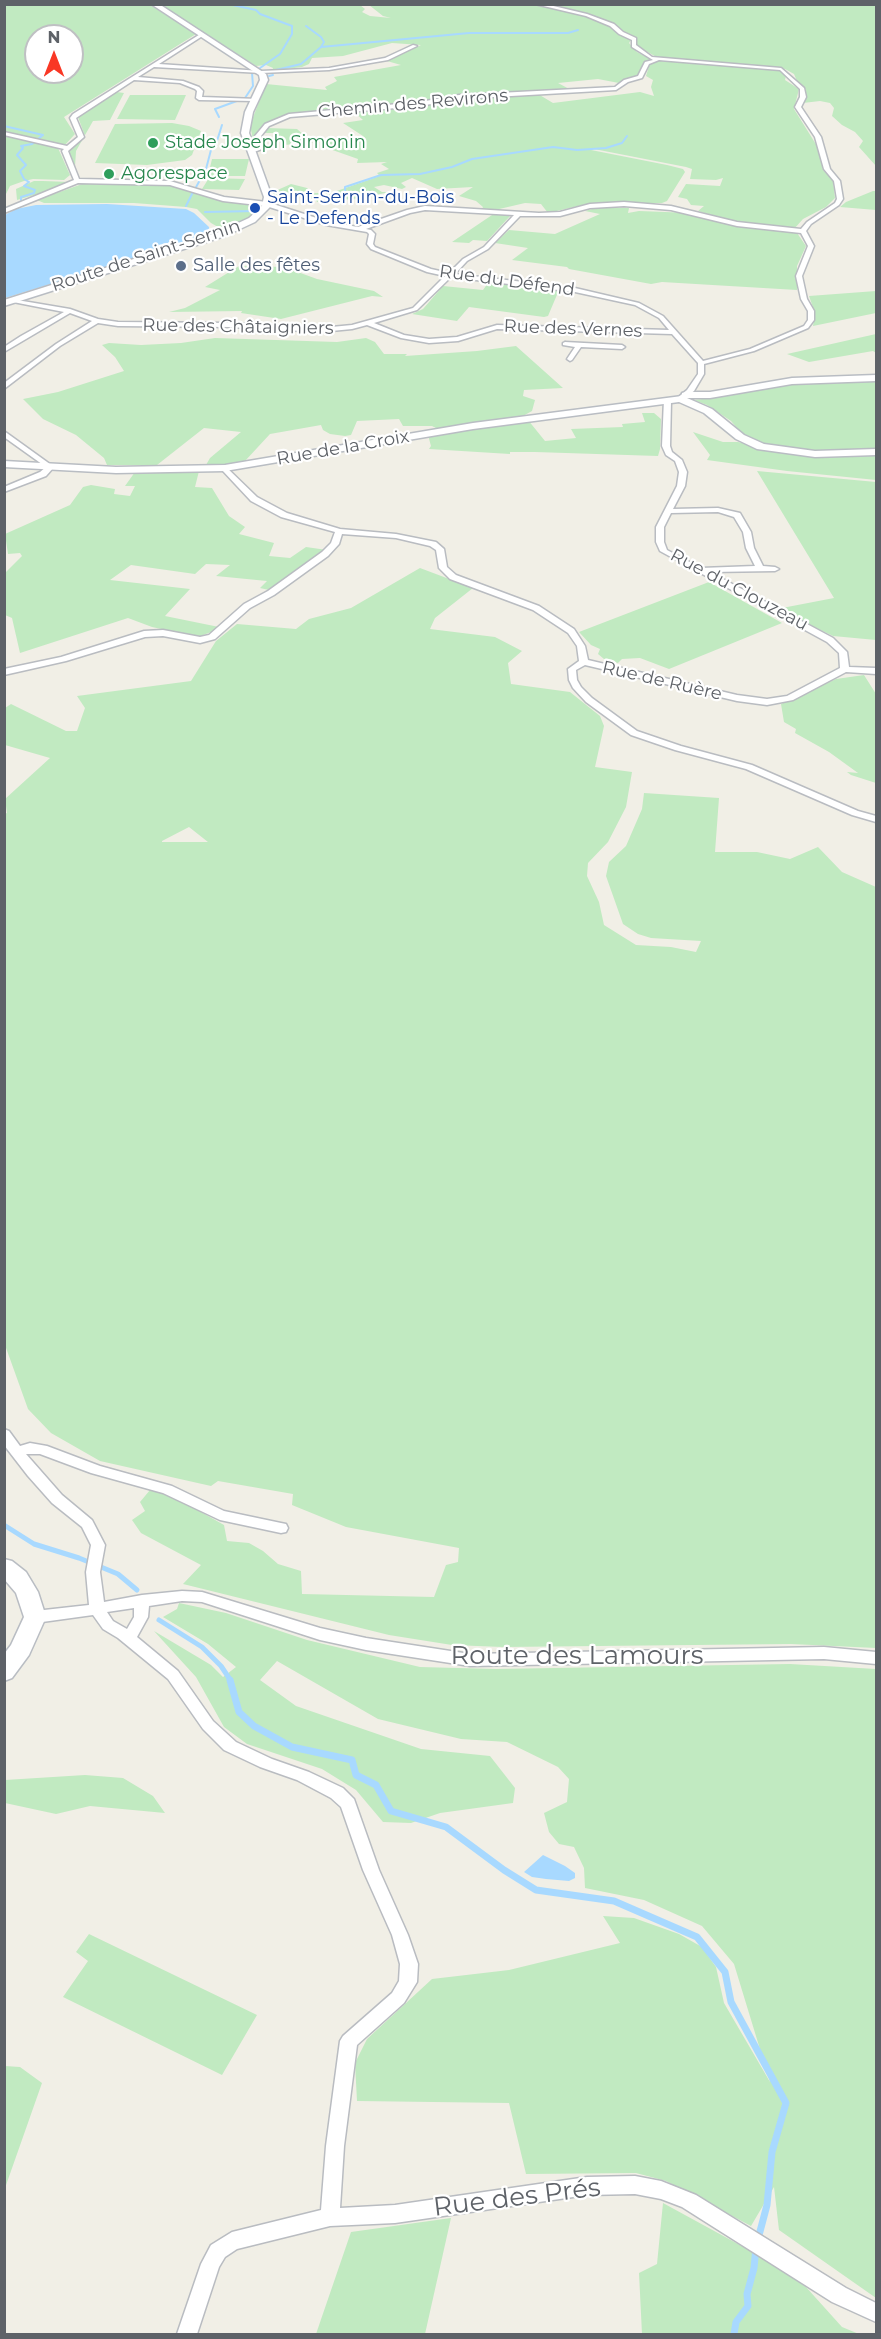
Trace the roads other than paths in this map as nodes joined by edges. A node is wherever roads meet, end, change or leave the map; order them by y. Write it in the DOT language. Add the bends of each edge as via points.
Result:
graph roads {
  1 [pos="154,4"];
  2 [pos="537,4"];
  3 [pos="202,34"];
  4 [pos="415,46"];
  5 [pos="657,60"];
  6 [pos="154,65"];
  7 [pos="261,72"];
  8 [pos="134,78"];
  9 [pos="248,99"];
  10 [pos="4,133"];
  11 [pos="67,148"];
  12 [pos="251,151"];
  13 [pos="77,181"];
  14 [pos="267,204"];
  15 [pos="4,211"];
  16 [pos="518,214"];
  17 [pos="358,229"];
  18 [pos="803,231"];
  19 [pos="448,275"];
  20 [pos="7,301"];
  21 [pos="70,312"];
  22 [pos="97,321"];
  23 [pos="369,323"];
  24 [pos="585,329"];
  25 [pos="675,332"];
  26 [pos="565,344"];
  27 [pos="579,345"];
  28 [pos="591,346"];
  29 [pos="622,347"];
  30 [pos="4,350"];
  31 [pos="570,359"];
  32 [pos="701,363"];
  33 [pos="876,378"];
  34 [pos="4,387"];
  35 [pos="683,397"];
  36 [pos="667,401"];
  37 [pos="4,433"];
  38 [pos="876,452"];
  39 [pos="4,464"];
  40 [pos="50,467"];
  41 [pos="225,468"];
  42 [pos="4,490"];
  43 [pos="670,511"];
  44 [pos="339,531"];
  45 [pos="760,568"];
  46 [pos="700,570"];
  47 [pos="775,570"];
  48 [pos="584,662"];
  49 [pos="844,669"];
  50 [pos="876,671"];
  51 [pos="4,672"];
  52 [pos="876,819"];
  53 [pos="4,1434"];
  54 [pos="18,1451"];
  55 [pos="281,1528"];
  56 [pos="4,1567"];
  57 [pos="142,1600"];
  58 [pos="97,1609"];
  59 [pos="35,1617"];
  60 [pos="129,1638"];
  61 [pos="876,1658"];
  62 [pos="4,1672"];
  63 [pos="330,2217"];
  64 [pos="876,2313"];
  65 [pos="186,2334"];
  1 -- 3 [label="street"];
  2 -- 5 [label="street" via="612,25 634,39 634,46 640,51"];
  3 -- 6 [label="street"];
  3 -- 7 [label="street"];
  4 -- 7 [label="street" via="386,59 339,68"];
  5 -- 12 [label="street, Chemin des Revirons" via="647,63 642,75 616,88 459,97 289,116 267,124 258,136 260,148"];
  5 -- 18 [label="street" via="781,69 802,89 798,107 818,137 827,169 837,181 840,199"];
  6 -- 7 [label="street"];
  6 -- 8 [label="street"];
  7 -- 9 [label="street" via="264,80"];
  8 -- 9 [label="street" via="181,81 197,88 199,98"];
  8 -- 11 [label="street" via="75,115 81,137"];
  9 -- 12 [label="street" via="245,126"];
  10 -- 11 [label="street"];
  11 -- 13 [label="street" via="67,160"];
  12 -- 14 [label="street" via="260,168"];
  13 -- 14 [label="street" via="170,183 227,200"];
  13 -- 15 [label="street"];
  14 -- 17 [label="street" via="328,224"];
  14 -- 20 [label="street, Route de Saint-Sernin" via="259,216 234,229"];
  16 -- 17 [label="street" via="425,208"];
  16 -- 18 [label="street" via="560,214 590,206 624,204 671,208 737,224"];
  16 -- 19 [label="street, Rue des Châtaigniers" via="486,248"];
  17 -- 19 [label="street, Rue du Défend" via="372,233 369,244 379,252"];
  18 -- 32 [label="street" via="811,246 799,276 811,311 806,327 752,350"];
  19 -- 23 [label="street, Rue des Châtaigniers" via="415,309"];
  19 -- 25 [label="street, Rue du Défend" via="575,290 627,301 650,309"];
  20 -- 21 [label="street, Rue des Châtaigniers"];
  21 -- 22 [label="street, Rue des Châtaigniers"];
  21 -- 30 [label="street"];
  22 -- 23 [label="street, Rue des Châtaigniers" via="321,330"];
  22 -- 34 [label="street"];
  23 -- 24 [label="street, Rue des Vernes" via="403,337 429,341 458,339 497,327"];
  24 -- 25 [label="street, Rue des Vernes"];
  24 -- 28 [label="street"];
  25 -- 32 [label="street, Rue du Défend"];
  26 -- 27 [label="street"];
  27 -- 28 [label="street"];
  27 -- 31 [label="street"];
  28 -- 29 [label="street"];
  32 -- 35 [label="street" via="701,375"];
  33 -- 35 [label="street, Rue de la Croix" via="792,381"];
  35 -- 36 [label="street, Rue de la Croix"];
  35 -- 38 [label="street" via="761,447 815,454"];
  36 -- 41 [label="street, Rue de la Croix" via="472,426"];
  36 -- 43 [label="street, Rue du Clouzeau" via="666,446 683,472"];
  37 -- 40 [label="street"];
  39 -- 40 [label="street, Rue de la Croix"];
  40 -- 41 [label="street, Rue de la Croix"];
  40 -- 42 [label="street" via="43,474"];
  41 -- 44 [label="street, Rue de Ruère" via="239,486 269,509"];
  43 -- 45 [label="street" via="718,510 737,515"];
  43 -- 46 [label="street, Rue du Clouzeau" via="660,527 664,551"];
  44 -- 48 [label="street, Rue de Ruère" via="433,544 440,549 443,568 453,577 529,606 571,631 581,646"];
  44 -- 51 [label="street" via="335,544 325,554 247,606 212,637 200,640 163,633 144,634"];
  45 -- 46 [label="street"];
  45 -- 47 [label="street"];
  46 -- 49 [label="street, Rue du Clouzeau" via="830,640 843,652"];
  48 -- 49 [label="street, Rue de Ruère" via="766,702 790,698"];
  48 -- 52 [label="street" via="572,669 577,688 634,733 749,766"];
  49 -- 50 [label="street"];
  53 -- 54 [label="street"];
  54 -- 55 [label="street" via="42,1449 96,1470 167,1489 220,1515"];
  54 -- 58 [label="street" via="57,1499 87,1524 98,1545 93,1572"];
  56 -- 59 [label="street" via="27,1592"];
  57 -- 58 [label="street, Route des Lamours"];
  57 -- 60 [label="street" via="141,1617"];
  57 -- 61 [label="street, Route des Lamours" via="202,1597 320,1634 470,1660 824,1653"];
  58 -- 59 [label="street, Route des Lamours"];
  58 -- 60 [label="street" via="108,1625"];
  59 -- 62 [label="street" via="21,1649"];
  60 -- 63 [label="street" via="173,1675 208,1725 230,1746 303,1776 337,1793 348,1804 400,1935 409,1964 408,1982 398,1998 349,2042"];
  63 -- 64 [label="street, Rue des Prés" via="395,2214 587,2186 635,2185 689,2201 839,2295"];
  63 -- 65 [label="street, Rue des Prés" via="232,2241 219,2251"];
}
